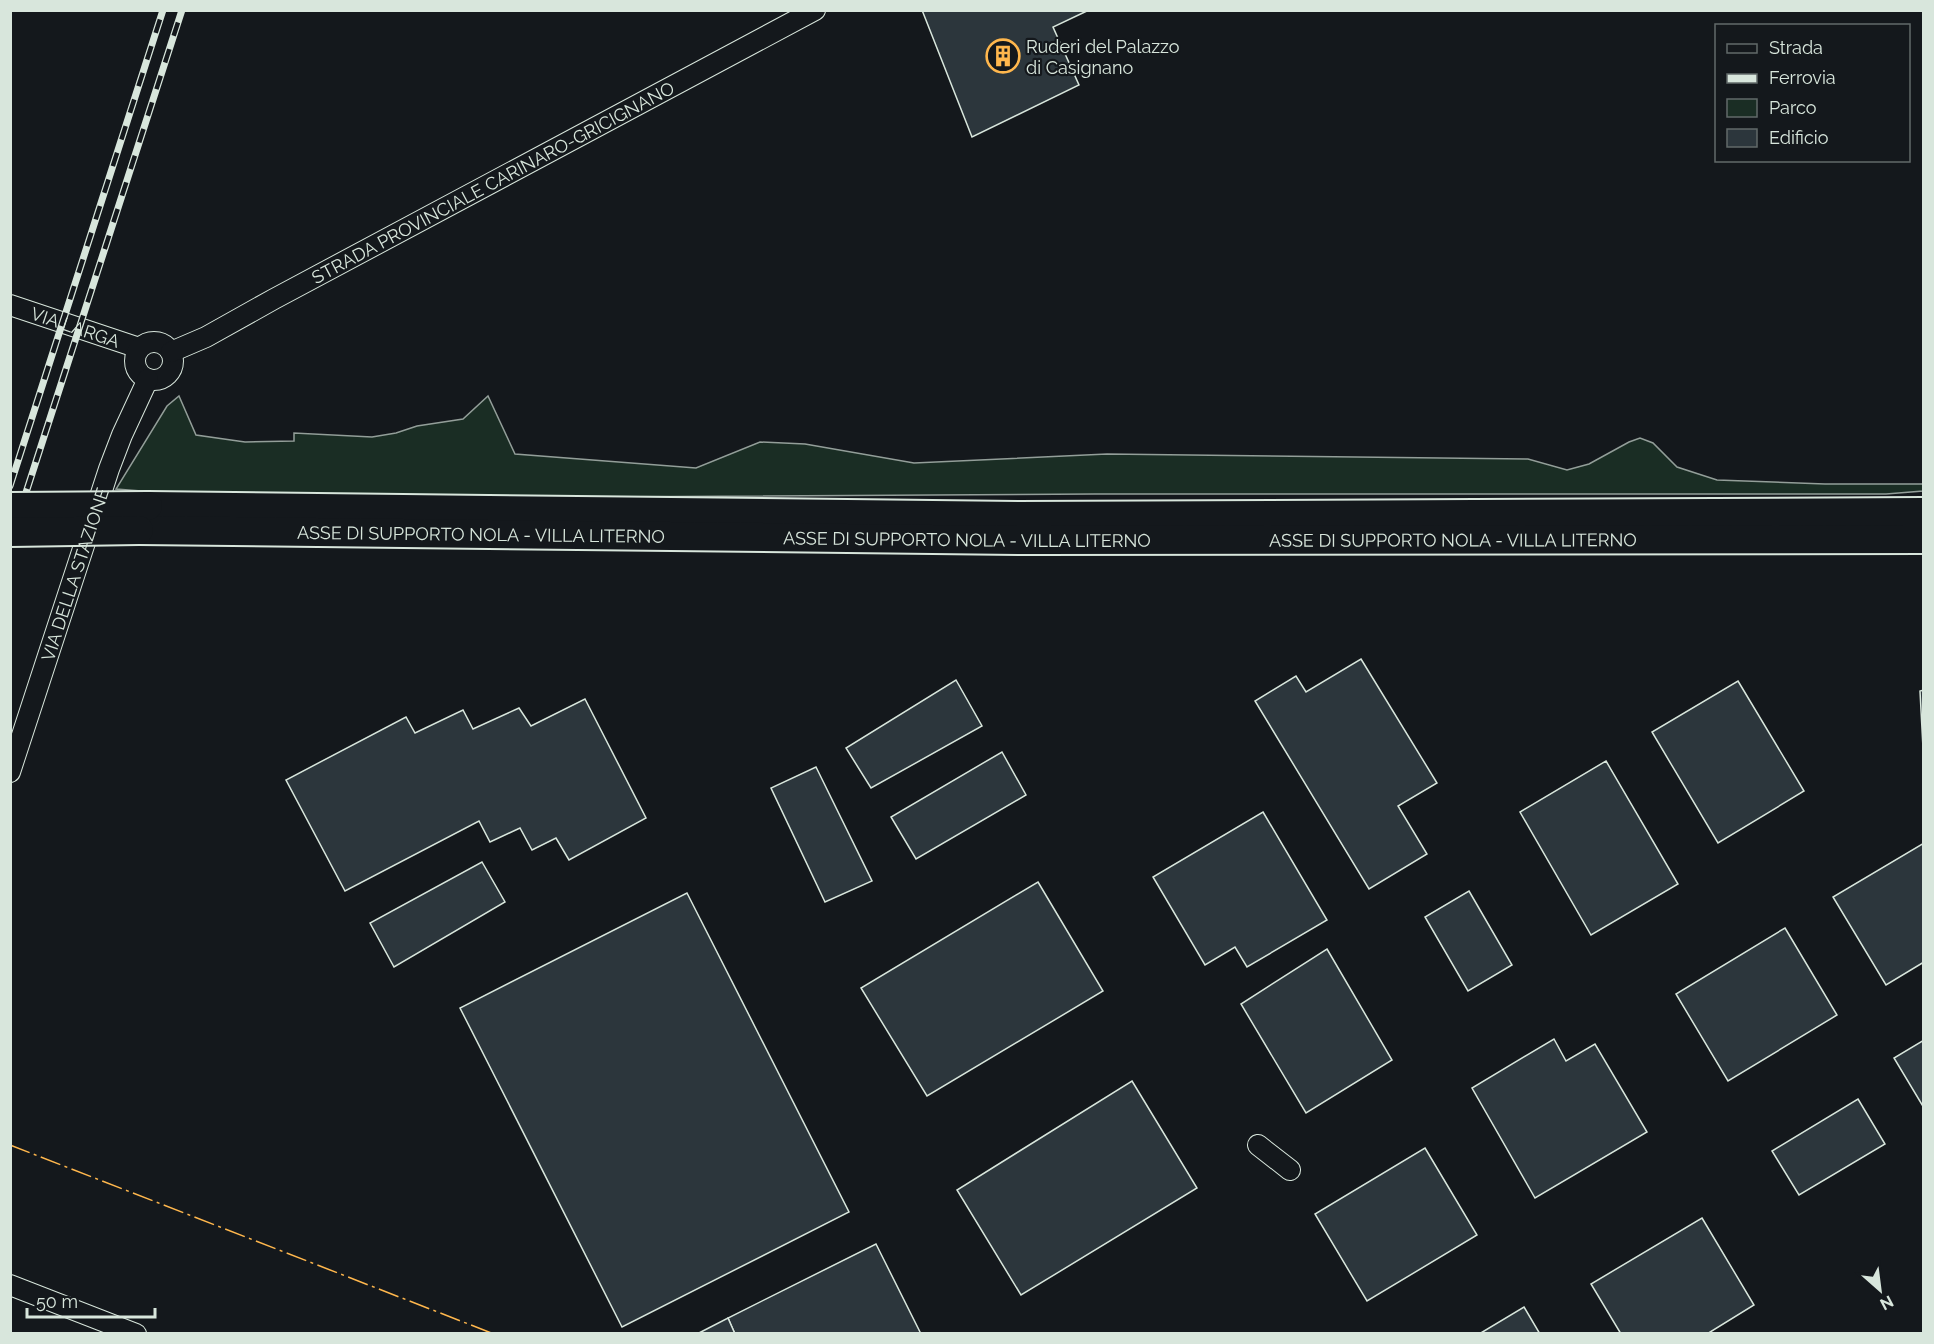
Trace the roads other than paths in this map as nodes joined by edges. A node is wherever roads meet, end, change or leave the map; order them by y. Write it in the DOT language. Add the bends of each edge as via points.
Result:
graph roads {
  1 [pos="815,10"];
  2 [pos="10,305"];
  3 [pos="140,348"];
  4 [pos="171,352"];
  5 [pos="148,379"];
  6 [pos="1923,497"];
  7 [pos="10,507"];
  8 [pos="1923,512"];
  9 [pos="1823,513"];
  10 [pos="143,518"];
  11 [pos="10,532"];
  12 [pos="1923,539"];
  13 [pos="10,772"];
  14 [pos="1258,1145"];
  15 [pos="1290,1170"];
  16 [pos="10,1285"];
  17 [pos="136,1334"];
  1 -- 4 [label="street, STRADA PROVINCIALE CARINARO-GRICIGNANO" via="206,337"];
  2 -- 3 [label="street, VIA LARGA"];
  3 -- 4 [label="street, VIA LARGA" via="156,342"];
  3 -- 5 [label="street, VIA LARGA" via="136,366"];
  4 -- 5 [label="street" via="171,370 161,378"];
  5 -- 13 [label="street, VIA DELLA STAZIONE" via="108,469"];
  6 -- 9 [label="highway"];
  7 -- 10 [label="highway, ASSE DI SUPPORTO NOLA - VILLA LITERNO, bridge"];
  8 -- 9 [label="highway, ASSE DI SUPPORTO NOLA - VILLA LITERNO"];
  9 -- 10 [label="highway, ASSE DI SUPPORTO NOLA - VILLA LITERNO"];
  10 -- 11 [label="highway, ASSE DI SUPPORTO NOLA - VILLA LITERNO, bridge"];
  10 -- 12 [label="highway, ASSE DI SUPPORTO NOLA - VILLA LITERNO" via="1026,540"];
  14 -- 15 [label="street"];
  16 -- 17 [label="street"];
}
